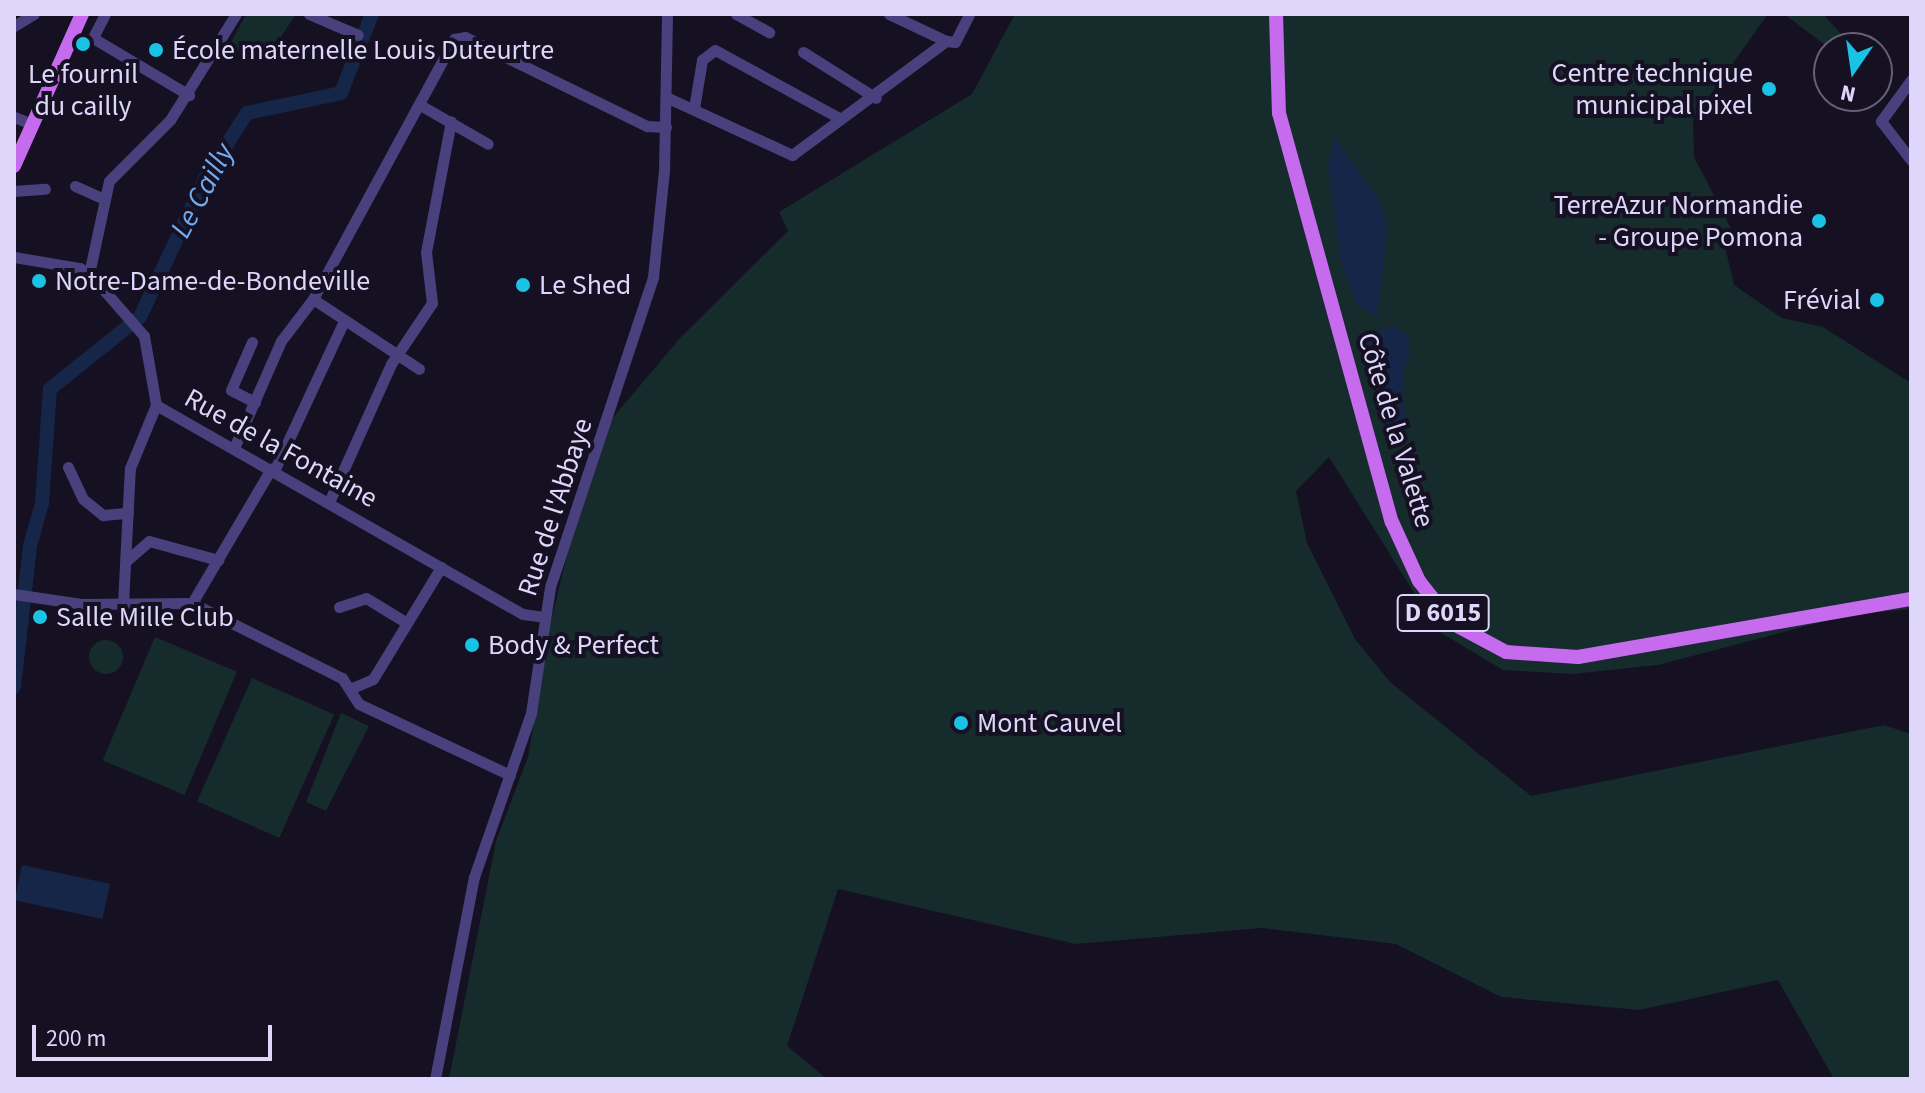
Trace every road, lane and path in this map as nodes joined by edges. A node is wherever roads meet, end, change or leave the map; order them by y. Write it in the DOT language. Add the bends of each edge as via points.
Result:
graph roads {
  1 [pos="34,14"];
  2 [pos="79,14"];
  3 [pos="105,14"];
  4 [pos="236,14"];
  5 [pos="309,14"];
  6 [pos="667,14"];
  7 [pos="736,14"];
  8 [pos="889,14"];
  9 [pos="969,14"];
  10 [pos="1276,14"];
  11 [pos="14,26"];
  12 [pos="769,32"];
  13 [pos="358,35"];
  14 [pos="946,41"];
  15 [pos="803,52"];
  16 [pos="1911,80"];
  17 [pos="189,95"];
  18 [pos="666,97"];
  19 [pos="876,98"];
  20 [pos="420,105"];
  21 [pos="694,108"];
  22 [pos="14,117"];
  23 [pos="839,118"];
  24 [pos="451,121"];
  25 [pos="32,124"];
  26 [pos="666,131"];
  27 [pos="488,144"];
  28 [pos="1911,160"];
  29 [pos="14,166"];
  30 [pos="75,186"];
  31 [pos="45,189"];
  32 [pos="14,191"];
  33 [pos="102,198"];
  34 [pos="14,257"];
  35 [pos="89,274"];
  36 [pos="313,299"];
  37 [pos="343,323"];
  38 [pos="252,342"];
  39 [pos="396,355"];
  40 [pos="419,369"];
  41 [pos="255,402"];
  42 [pos="156,405"];
  43 [pos="234,448"];
  44 [pos="68,467"];
  45 [pos="273,470"];
  46 [pos="329,502"];
  47 [pos="128,513"];
  48 [pos="218,560"];
  49 [pos="125,563"];
  50 [pos="441,567"];
  51 [pos="14,594"];
  52 [pos="1911,599"];
  53 [pos="192,603"];
  54 [pos="123,604"];
  55 [pos="339,607"];
  56 [pos="544,617"];
  57 [pos="407,623"];
  58 [pos="352,688"];
  59 [pos="510,775"];
  60 [pos="435,1079"];
  1 -- 11 [label="street"];
  2 -- 25 [label="main road"];
  3 -- 17 [label="street" via="93,38"];
  4 -- 17 [label="street"];
  5 -- 13 [label="street"];
  6 -- 18 [label="street, Rue de l'Abbaye"];
  7 -- 12 [label="street"];
  8 -- 14 [label="street"];
  9 -- 14 [label="street" via="955,42"];
  10 -- 52 [label="main road, Côte de la Valette / D 6015" via="1279,113 1392,522 1419,581 1452,623 1506,652 1578,657"];
  14 -- 19 [label="street"];
  15 -- 19 [label="street"];
  16 -- 28 [label="street" via="1881,121"];
  17 -- 33 [label="street"];
  18 -- 21 [label="street"];
  18 -- 26 [label="street, Rue de l'Abbaye"];
  19 -- 23 [label="street"];
  20 -- 24 [label="street"];
  20 -- 26 [label="street" via="454,39 465,37"];
  20 -- 36 [label="street"];
  21 -- 23 [label="street" via="787,156"];
  21 -- 23 [label="street" via="702,60 715,50"];
  22 -- 25 [label="street"];
  24 -- 27 [label="street"];
  24 -- 39 [label="street" via="426,252 434,296"];
  25 -- 29 [label="main road"];
  26 -- 56 [label="street, Rue de l'Abbaye" via="649,293"];
  30 -- 33 [label="street"];
  31 -- 32 [label="street"];
  33 -- 35 [label="street"];
  34 -- 35 [label="street"];
  35 -- 42 [label="street, Rue de la Fontaine" via="140,331"];
  36 -- 37 [label="street"];
  36 -- 41 [label="street" via="281,341"];
  37 -- 39 [label="street"];
  37 -- 45 [label="street"];
  38 -- 41 [label="street" via="231,390"];
  39 -- 40 [label="street"];
  39 -- 46 [label="street"];
  41 -- 43 [label="street"];
  42 -- 43 [label="street, Rue de la Fontaine"];
  42 -- 47 [label="street" via="134,451"];
  43 -- 45 [label="street, Rue de la Fontaine"];
  44 -- 47 [label="street" via="83,499 103,515"];
  45 -- 46 [label="street, Rue de la Fontaine"];
  45 -- 48 [label="street"];
  46 -- 50 [label="street, Rue de la Fontaine"];
  47 -- 49 [label="street"];
  48 -- 49 [label="street" via="149,541"];
  48 -- 53 [label="street"];
  49 -- 54 [label="street"];
  50 -- 56 [label="street, Rue de la Fontaine" via="523,614"];
  50 -- 57 [label="street"];
  51 -- 54 [label="street"];
  53 -- 54 [label="street"];
  53 -- 58 [label="street"];
  55 -- 57 [label="street" via="366,598"];
  56 -- 59 [label="street, Rue de l'Abbaye" via="531,713"];
  57 -- 58 [label="street" via="370,683"];
  58 -- 59 [label="street" via="359,704"];
  59 -- 60 [label="street, Rue de l'Abbaye" via="474,877"];
}
